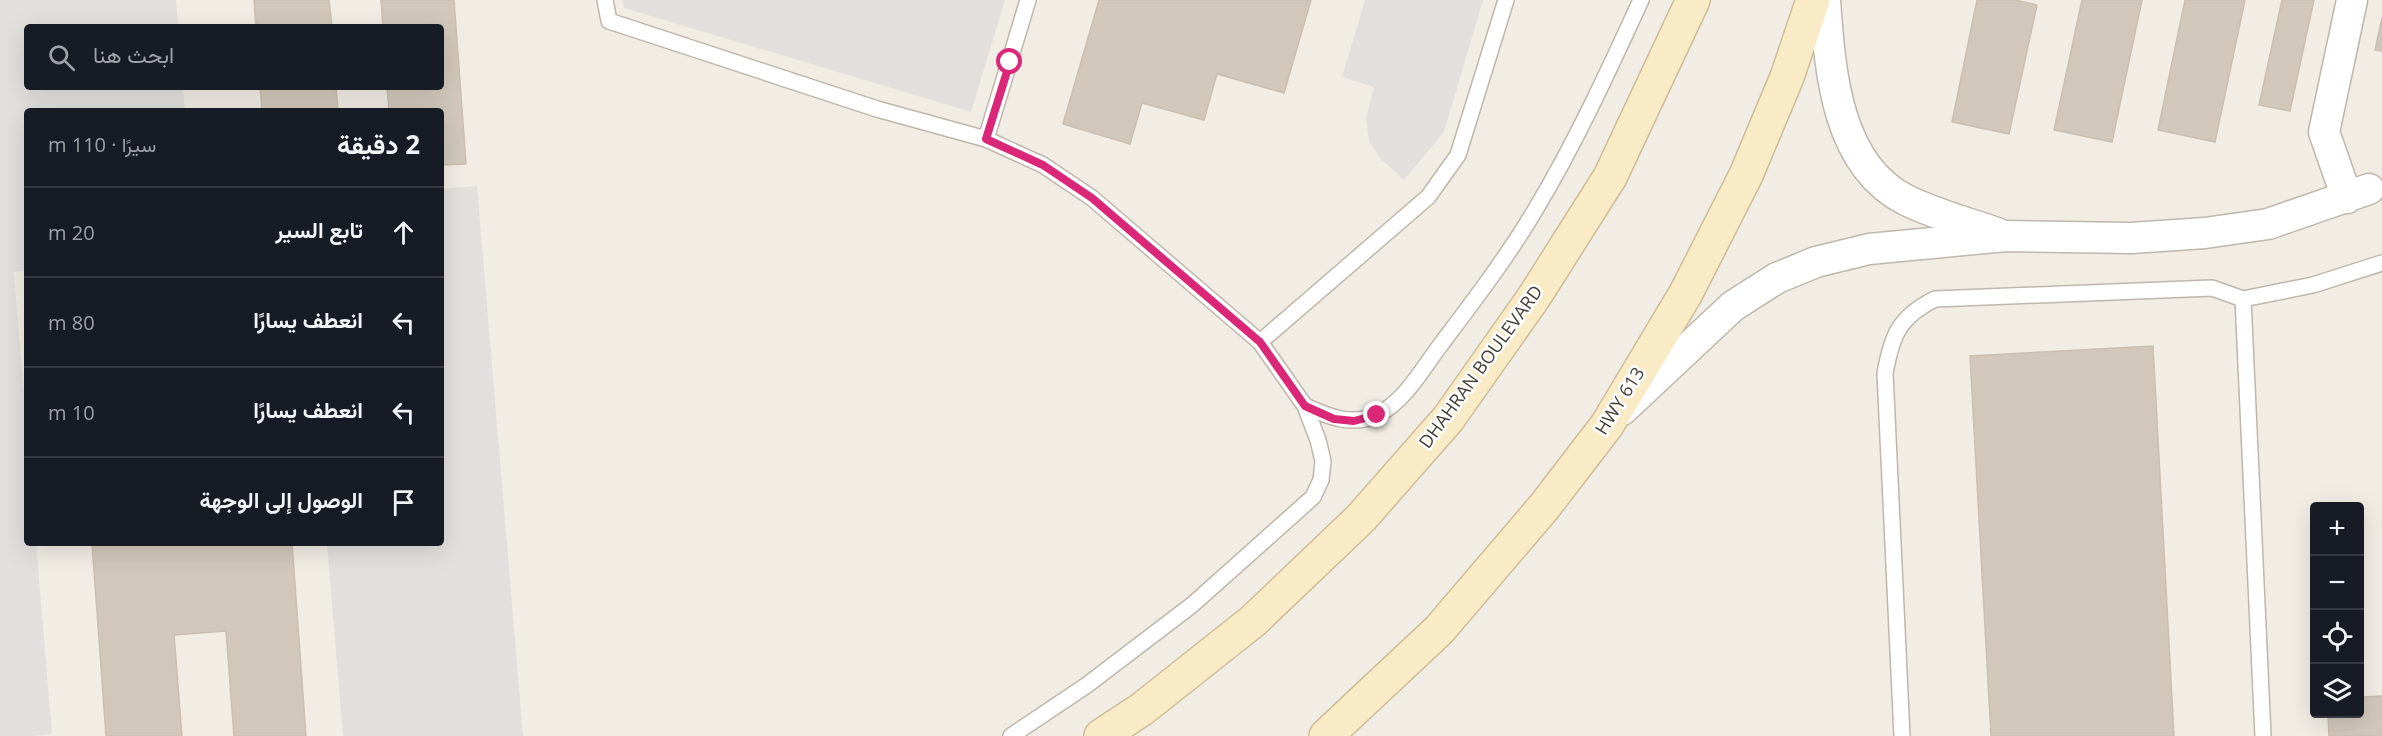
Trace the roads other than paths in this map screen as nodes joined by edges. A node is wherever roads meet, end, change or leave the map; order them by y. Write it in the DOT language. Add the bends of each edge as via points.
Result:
graph roads {
  1 [pos="605,0"];
  2 [pos="1029,0"];
  3 [pos="1506,0"];
  4 [pos="1641,0"];
  5 [pos="1693,0"];
  6 [pos="1813,0"];
  7 [pos="1825,0"];
  8 [pos="2352,0"];
  9 [pos="986,139"];
  10 [pos="2370,188"];
  11 [pos="2006,236"];
  12 [pos="2382,263"];
  13 [pos="2243,299"];
  14 [pos="1260,342"];
  15 [pos="1305,406"];
  16 [pos="1607,425"];
  17 [pos="1011,736"];
  18 [pos="1101,736"];
  19 [pos="1326,736"];
  20 [pos="1902,736"];
  21 [pos="2263,736"];
  1 -- 9 [label="lane" via="609,21 877,109"];
  2 -- 9 [label="lane"];
  3 -- 14 [label="lane" via="1458,155 1428,197"];
  4 -- 15 [label="lane" via="1596,99 1534,213 1396,403 1377,415 1354,421 1334,419"];
  5 -- 18 [label="main road, DHAHRAN BOULEVARD" via="1610,177 1534,297 1448,419 1361,518 1253,621 1142,709"];
  6 -- 16 [label="main road, HWY 613" via="1787,77 1746,175 1686,293"];
  7 -- 11 [label="street" via="1836,102 1867,165 1906,200"];
  8 -- 10 [label="street" via="2324,132"];
  9 -- 14 [label="lane" via="1043,165 1092,198"];
  10 -- 11 [label="street" via="2268,224 2205,233 2132,238"];
  11 -- 16 [label="street" via="1869,249 1816,262 1777,278 1733,306"];
  12 -- 13 [label="lane" via="2313,285"];
  13 -- 20 [label="lane" via="2212,288 1935,299 1915,309 1900,325 1890,346 1885,373"];
  13 -- 21 [label="lane"];
  14 -- 15 [label="lane"];
  15 -- 17 [label="lane" via="1323,461 1321,480 1313,497 1192,605 1087,686"];
  16 -- 19 [label="main road, HWY 613" via="1544,507 1439,630"];
}
